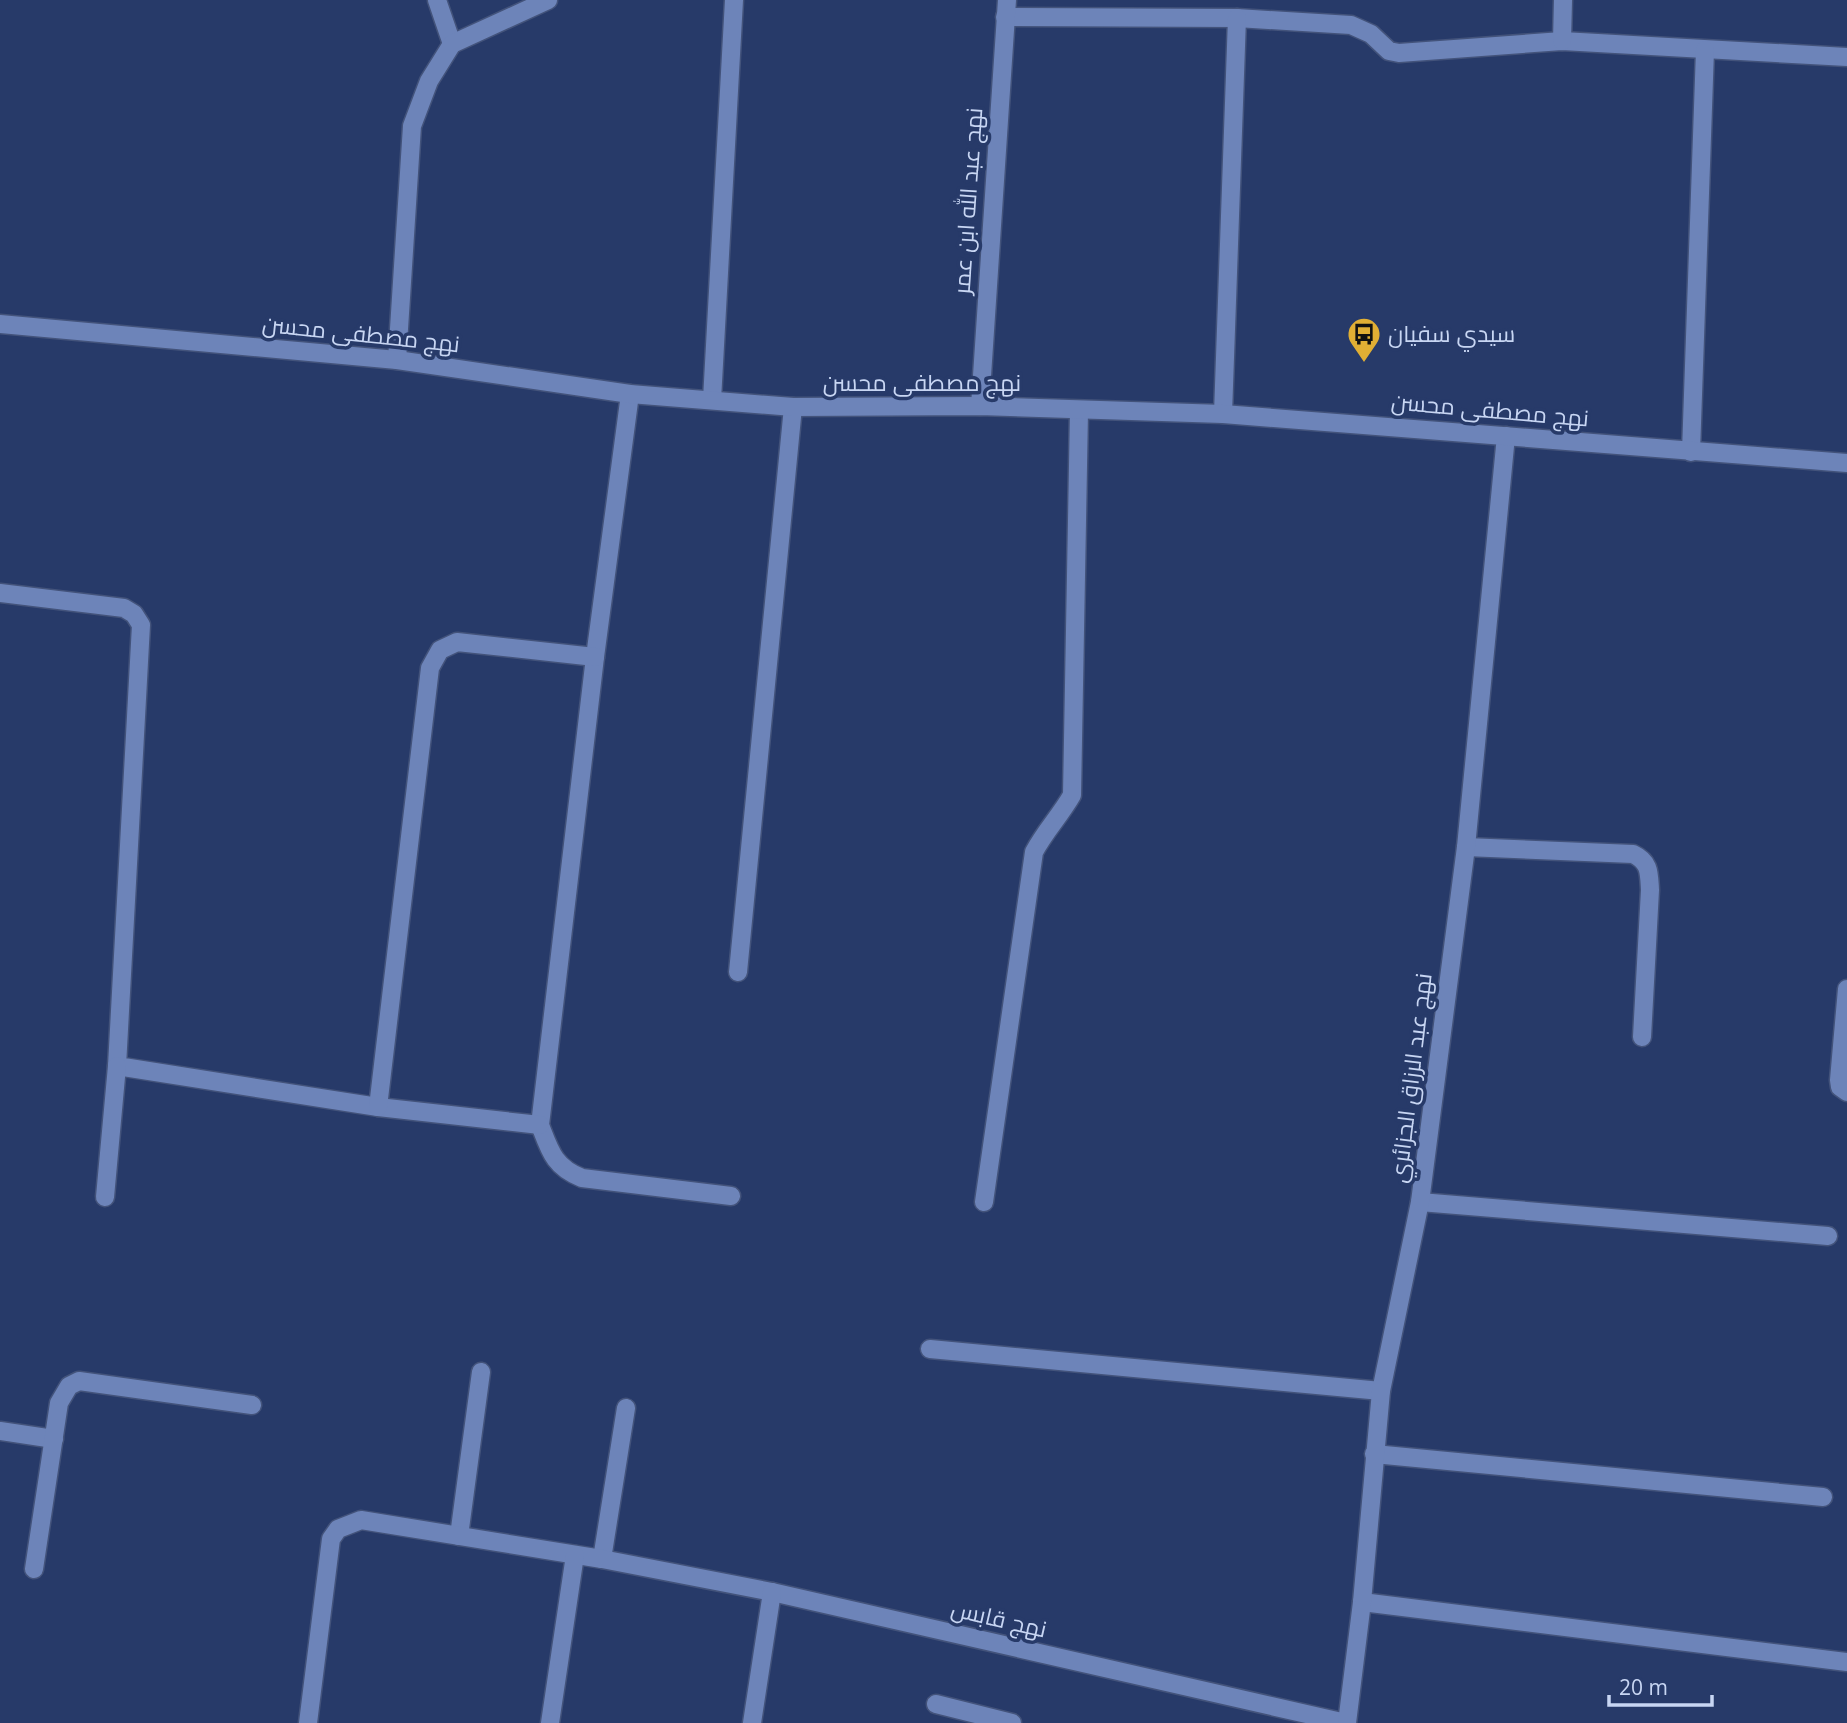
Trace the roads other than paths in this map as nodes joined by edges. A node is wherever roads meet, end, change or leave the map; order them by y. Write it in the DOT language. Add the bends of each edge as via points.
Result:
graph roads {
  1 [pos="438,0"];
  2 [pos="548,0"];
  3 [pos="734,0"];
  4 [pos="1563,0"];
  5 [pos="1006,8"];
  6 [pos="1237,18"];
  7 [pos="1562,41"];
  8 [pos="452,44"];
  9 [pos="1705,50"];
  10 [pos="1847,57"];
  11 [pos="0,324"];
  12 [pos="397,360"];
  13 [pos="630,394"];
  14 [pos="712,400"];
  15 [pos="980,406"];
  16 [pos="793,407"];
  17 [pos="1079,411"];
  18 [pos="1223,414"];
  19 [pos="1506,436"];
  20 [pos="1691,452"];
  21 [pos="1847,463"];
  22 [pos="0,593"];
  23 [pos="595,657"];
  24 [pos="1466,846"];
  25 [pos="738,972"];
  26 [pos="1847,989"];
  27 [pos="1642,1037"];
  28 [pos="117,1066"];
  29 [pos="1847,1092"];
  30 [pos="378,1107"];
  31 [pos="540,1125"];
  32 [pos="732,1196"];
  33 [pos="105,1197"];
  34 [pos="984,1202"];
  35 [pos="1420,1202"];
  36 [pos="1828,1236"];
  37 [pos="930,1349"];
  38 [pos="481,1372"];
  39 [pos="1381,1391"];
  40 [pos="251,1405"];
  41 [pos="626,1408"];
  42 [pos="0,1431"];
  43 [pos="54,1440"];
  44 [pos="1374,1454"];
  45 [pos="1822,1497"];
  46 [pos="459,1536"];
  47 [pos="575,1555"];
  48 [pos="602,1559"];
  49 [pos="34,1569"];
  50 [pos="772,1591"];
  51 [pos="1362,1602"];
  52 [pos="1847,1662"];
  53 [pos="936,1704"];
  54 [pos="309,1723"];
  55 [pos="551,1723"];
  56 [pos="752,1723"];
  57 [pos="1012,1723"];
  58 [pos="1346,1723"];
  1 -- 8 [label="street"];
  2 -- 8 [label="street"];
  3 -- 14 [label="street"];
  4 -- 7 [label="street"];
  5 -- 6 [label="street"];
  5 -- 15 [label="street, نهج عبد الله ابن عمر"];
  6 -- 7 [label="street" via="1351,25 1399,53"];
  6 -- 18 [label="street"];
  7 -- 9 [label="street"];
  8 -- 12 [label="street" via="429,81 412,126"];
  9 -- 10 [label="street"];
  9 -- 20 [label="street"];
  11 -- 12 [label="street, نهج مصطفى محسن"];
  12 -- 13 [label="street, نهج مصطفى محسن"];
  13 -- 14 [label="street, نهج مصطفى محسن"];
  13 -- 23 [label="street"];
  14 -- 16 [label="street, نهج مصطفى محسن"];
  15 -- 16 [label="street, نهج مصطفى محسن"];
  15 -- 17 [label="street, نهج مصطفى محسن"];
  16 -- 25 [label="street"];
  17 -- 18 [label="street, نهج مصطفى محسن"];
  17 -- 34 [label="street" via="1072,796 1034,852"];
  18 -- 19 [label="street, نهج مصطفى محسن"];
  19 -- 20 [label="street, نهج مصطفى محسن"];
  19 -- 24 [label="street, نهج عبد الرزاق الجزائري"];
  20 -- 21 [label="street, نهج مصطفى محسن"];
  22 -- 28 [label="street" via="124,608 141,625"];
  23 -- 30 [label="street" via="457,642 440,650 430,668"];
  23 -- 31 [label="street"];
  24 -- 27 [label="street" via="1642,858 1648,867 1650,890"];
  24 -- 35 [label="street, نهج عبد الرزاق الجزائري"];
  26 -- 29 [label="street" via="1839,1080"];
  28 -- 30 [label="street"];
  28 -- 33 [label="street"];
  30 -- 31 [label="street"];
  31 -- 32 [label="street" via="553,1160 582,1178"];
  35 -- 36 [label="street"];
  35 -- 39 [label="street, نهج عبد الرزاق الجزائري"];
  37 -- 39 [label="street"];
  38 -- 46 [label="street"];
  39 -- 44 [label="street, نهج عبد الرزاق الجزائري"];
  40 -- 43 [label="street" via="79,1381 62,1394"];
  41 -- 48 [label="street"];
  42 -- 43 [label="street"];
  43 -- 49 [label="street"];
  44 -- 45 [label="street"];
  44 -- 51 [label="street, نهج عبد الرزاق الجزائري"];
  46 -- 47 [label="street, نهج قابس"];
  46 -- 54 [label="street, نهج قابس" via="361,1520 338,1529 331,1539"];
  47 -- 48 [label="street, نهج قابس"];
  47 -- 55 [label="street"];
  48 -- 50 [label="street, نهج قابس"];
  50 -- 56 [label="street"];
  50 -- 58 [label="street, نهج قابس"];
  51 -- 52 [label="street"];
  51 -- 58 [label="street, نهج عبد الرزاق الجزائري"];
  53 -- 57 [label="street"];
}
